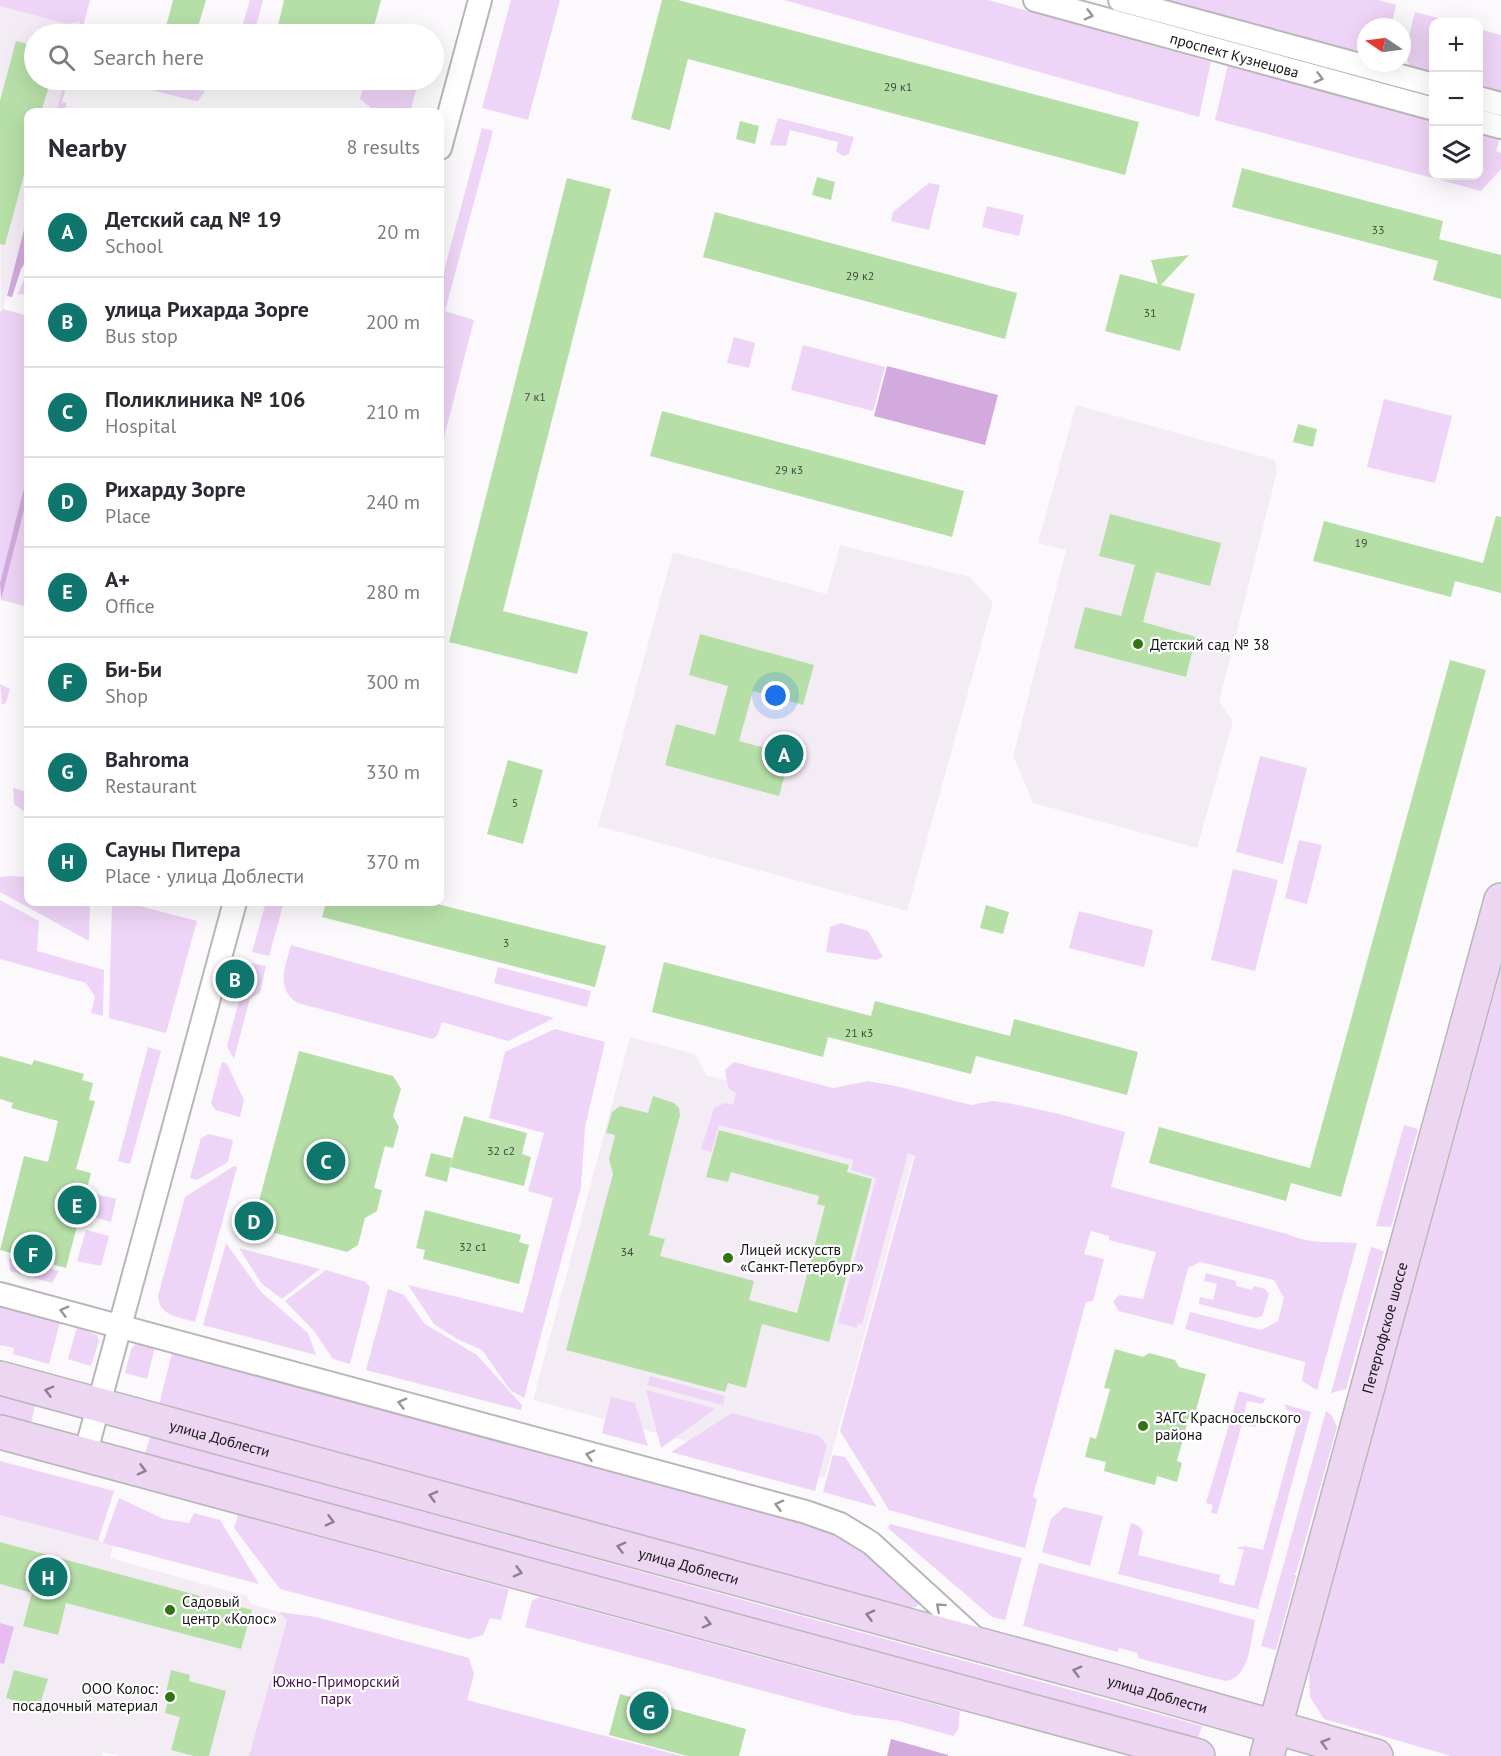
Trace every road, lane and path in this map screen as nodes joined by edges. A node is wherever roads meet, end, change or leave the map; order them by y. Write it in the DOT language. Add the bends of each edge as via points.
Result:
graph roads {
  1 [pos="480,0"];
  2 [pos="1035,0"];
  3 [pos="1120,0"];
  4 [pos="1429,85"];
  5 [pos="1483,99"];
  6 [pos="1501,104"];
  7 [pos="1429,108"];
  8 [pos="1483,122"];
  9 [pos="1501,127"];
  10 [pos="444,133"];
  11 [pos="1501,900"];
  12 [pos="234,906"];
  13 [pos="0,1294"];
  14 [pos="120,1326"];
  15 [pos="0,1378"];
  16 [pos="99,1405"];
  17 [pos="0,1432"];
  18 [pos="85,1455"];
  19 [pos="984,1646"];
  20 [pos="1271,1742"];
  21 [pos="1197,1756"];
  22 [pos="1376,1756"];
  1 -- 10 [label="street"];
  2 -- 7 [label="street, проспект Кузнецова, one-way"];
  3 -- 4 [label="street, проспект Кузнецова"];
  5 -- 6 [label="street"];
  8 -- 9 [label="street"];
  11 -- 20 [label="main road, Петергофское шоссе"];
  12 -- 14 [label="street"];
  14 -- 13 [label="street, one-way"];
  14 -- 16 [label="street"];
  19 -- 14 [label="street, one-way" via="871,1543 840,1524"];
  16 -- 15 [label="main road, улица Доблести, one-way"];
  16 -- 18 [label="street"];
  19 -- 16 [label="main road, улица Доблести, one-way"];
  17 -- 18 [label="main road"];
  18 -- 21 [label="main road, one-way"];
  20 -- 19 [label="main road, улица Доблести, one-way"];
  22 -- 20 [label="main road, улица Доблести, one-way"];
}
